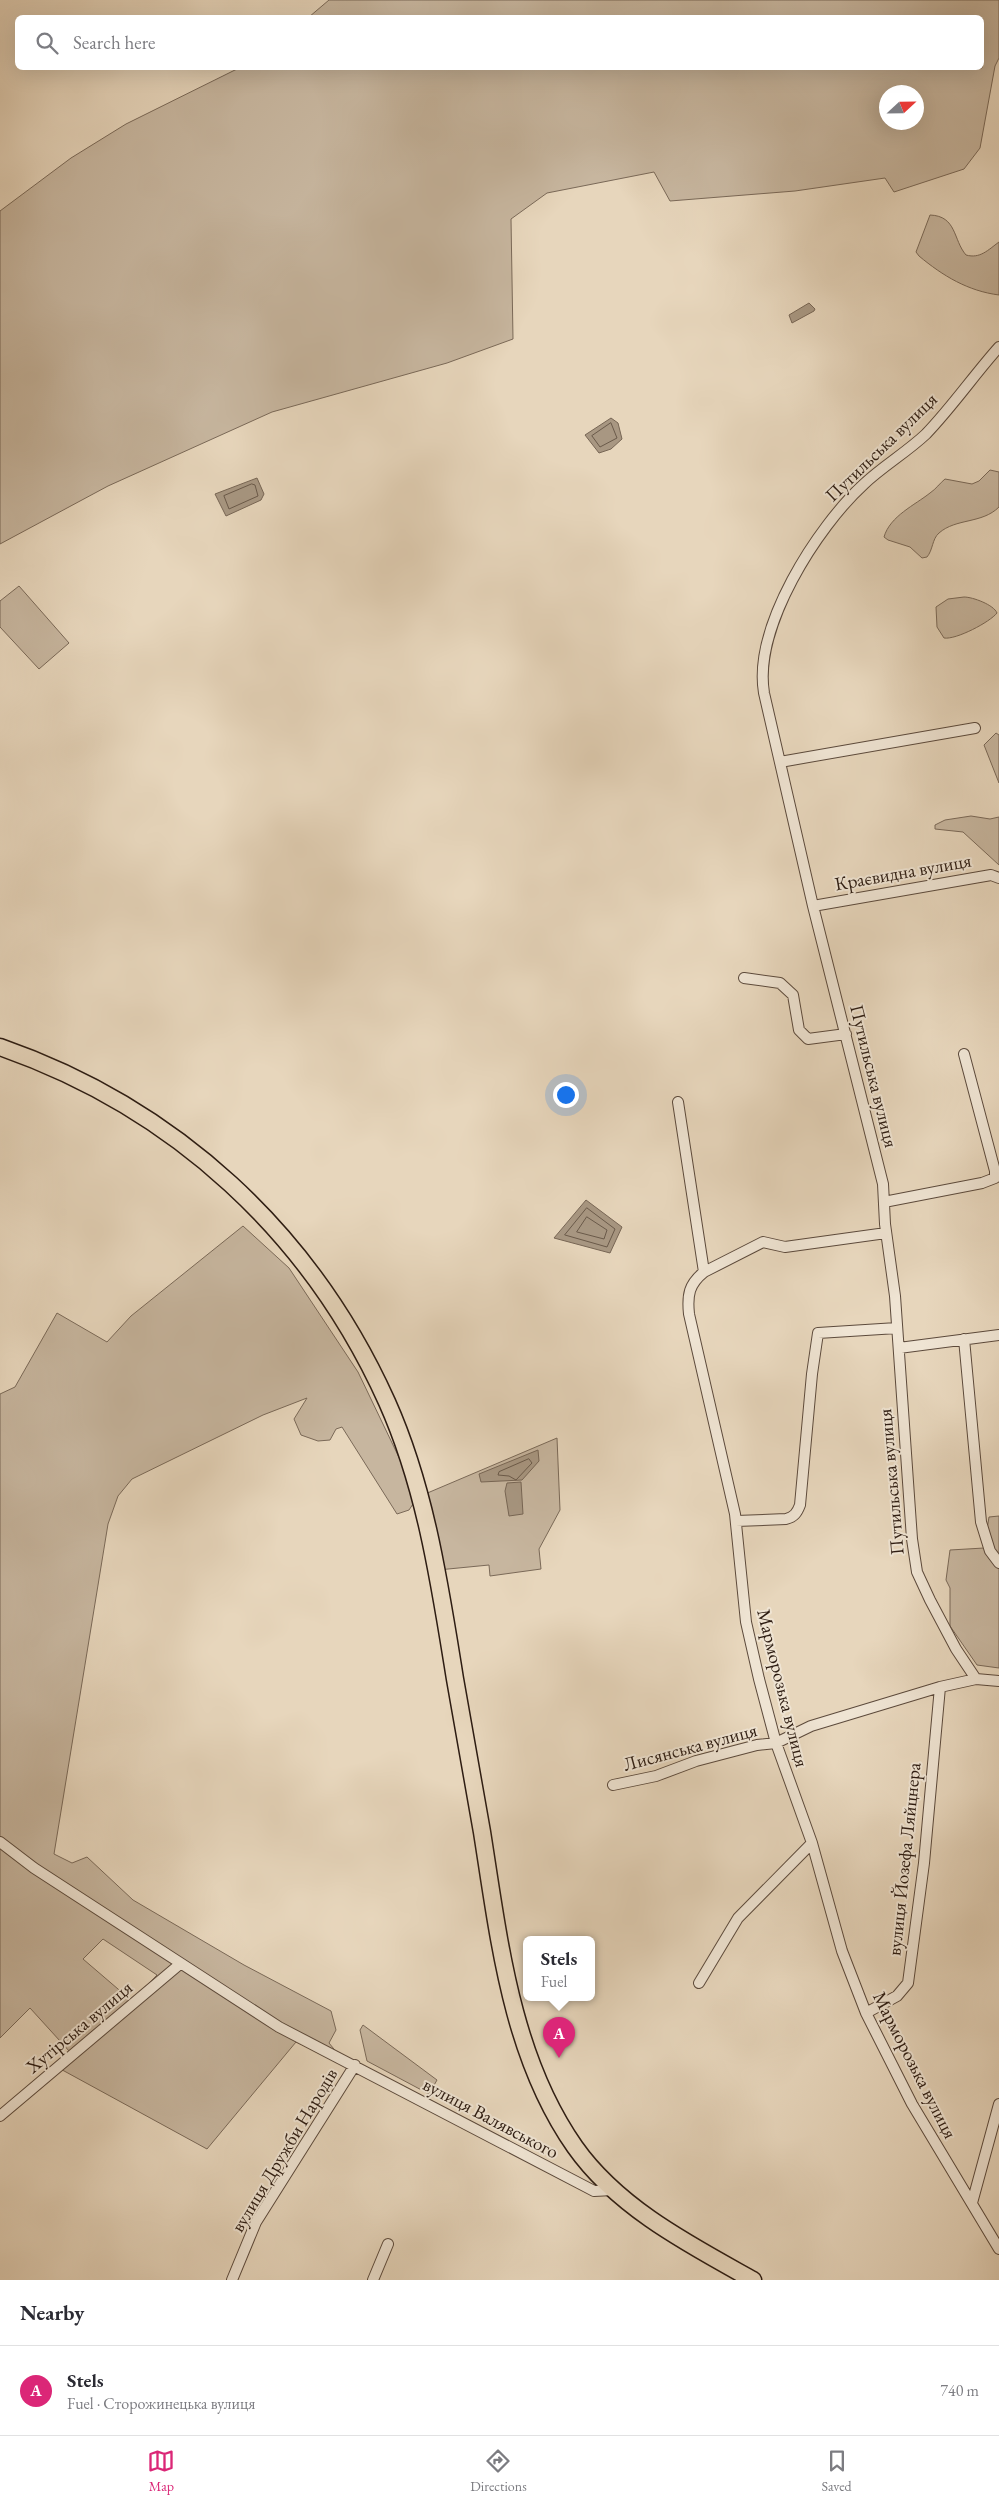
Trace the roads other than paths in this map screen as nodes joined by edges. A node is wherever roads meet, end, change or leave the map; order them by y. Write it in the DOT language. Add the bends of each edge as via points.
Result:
graph roads {
  1 [pos="999,347"];
  2 [pos="975,728"];
  3 [pos="780,762"];
  4 [pos="999,878"];
  5 [pos="813,906"];
  6 [pos="744,978"];
  7 [pos="846,1034"];
  8 [pos="0,1047"];
  9 [pos="964,1054"];
  10 [pos="678,1102"];
  11 [pos="884,1202"];
  12 [pos="886,1233"];
  13 [pos="704,1272"];
  14 [pos="897,1328"];
  15 [pos="999,1335"];
  16 [pos="964,1339"];
  17 [pos="899,1348"];
  18 [pos="736,1521"];
  19 [pos="999,1563"];
  20 [pos="976,1679"];
  21 [pos="999,1681"];
  22 [pos="940,1687"];
  23 [pos="776,1743"];
  24 [pos="613,1786"];
  25 [pos="0,1842"];
  26 [pos="812,1843"];
  27 [pos="180,1964"];
  28 [pos="699,1983"];
  29 [pos="866,2013"];
  30 [pos="355,2065"];
  31 [pos="999,2104"];
  32 [pos="0,2116"];
  33 [pos="613,2190"];
  34 [pos="972,2203"];
  35 [pos="388,2244"];
  36 [pos="999,2249"];
  37 [pos="235,2279"];
  38 [pos="373,2280"];
  39 [pos="753,2280"];
  1 -- 3 [label="street, Путильська вулиця" via="927,433 855,493 826,527 796,574 770,629 762,662 764,693"];
  2 -- 3 [label="street"];
  3 -- 5 [label="street, Путильська вулиця"];
  4 -- 5 [label="street, Краєвидна вулиця" via="991,875"];
  5 -- 7 [label="street, Путильська вулиця"];
  6 -- 7 [label="street" via="780,983 793,995 799,1030 808,1039"];
  7 -- 11 [label="street, Путильська вулиця" via="881,1174"];
  8 -- 33 [label="main road" via="59,1070 124,1105 184,1143 262,1213 315,1278 354,1337 388,1404 413,1476 438,1572 508,1982 534,2070 554,2113 576,2148"];
  9 -- 11 [label="street" via="995,1178 990,1182"];
  10 -- 13 [label="street"];
  11 -- 12 [label="street, Путильська вулиця"];
  12 -- 13 [label="street" via="785,1247 763,1242"];
  12 -- 14 [label="street, Путильська вулиця"];
  13 -- 18 [label="street, Марморозька вулиця" via="696,1278 687,1296 689,1314"];
  14 -- 17 [label="street, Путильська вулиця"];
  14 -- 18 [label="street" via="818,1333 797,1512 786,1519"];
  15 -- 16 [label="street"];
  16 -- 17 [label="street"];
  16 -- 19 [label="street" via="981,1522 990,1551"];
  17 -- 20 [label="street, Путильська вулиця" via="917,1572 956,1649"];
  18 -- 23 [label="street, Марморозька вулиця" via="746,1622"];
  20 -- 21 [label="street"];
  20 -- 22 [label="street"];
  22 -- 23 [label="street" via="811,1726"];
  22 -- 29 [label="street, вулиця Йозефа Ляйцнера" via="924,1864 908,1983 897,1996"];
  23 -- 24 [label="street, Лисянська вулиця" via="696,1761 656,1776"];
  23 -- 26 [label="street, Марморозька вулиця"];
  25 -- 27 [label="street, вулиця Валявського"];
  26 -- 28 [label="street" via="738,1918"];
  26 -- 29 [label="street, Марморозька вулиця" via="842,1951"];
  27 -- 30 [label="street, вулиця Валявського" via="279,2027"];
  27 -- 32 [label="street, Хутірська вулиця"];
  29 -- 34 [label="street, Марморозька вулиця" via="912,2104"];
  30 -- 33 [label="street, вулиця Валявського" via="594,2191"];
  30 -- 37 [label="street, вулиця Дружби Народів" via="256,2222"];
  31 -- 34 [label="street"];
  33 -- 39 [label="main road" via="647,2216"];
  34 -- 36 [label="street, Марморозька вулиця"];
  35 -- 38 [label="street"];
}
